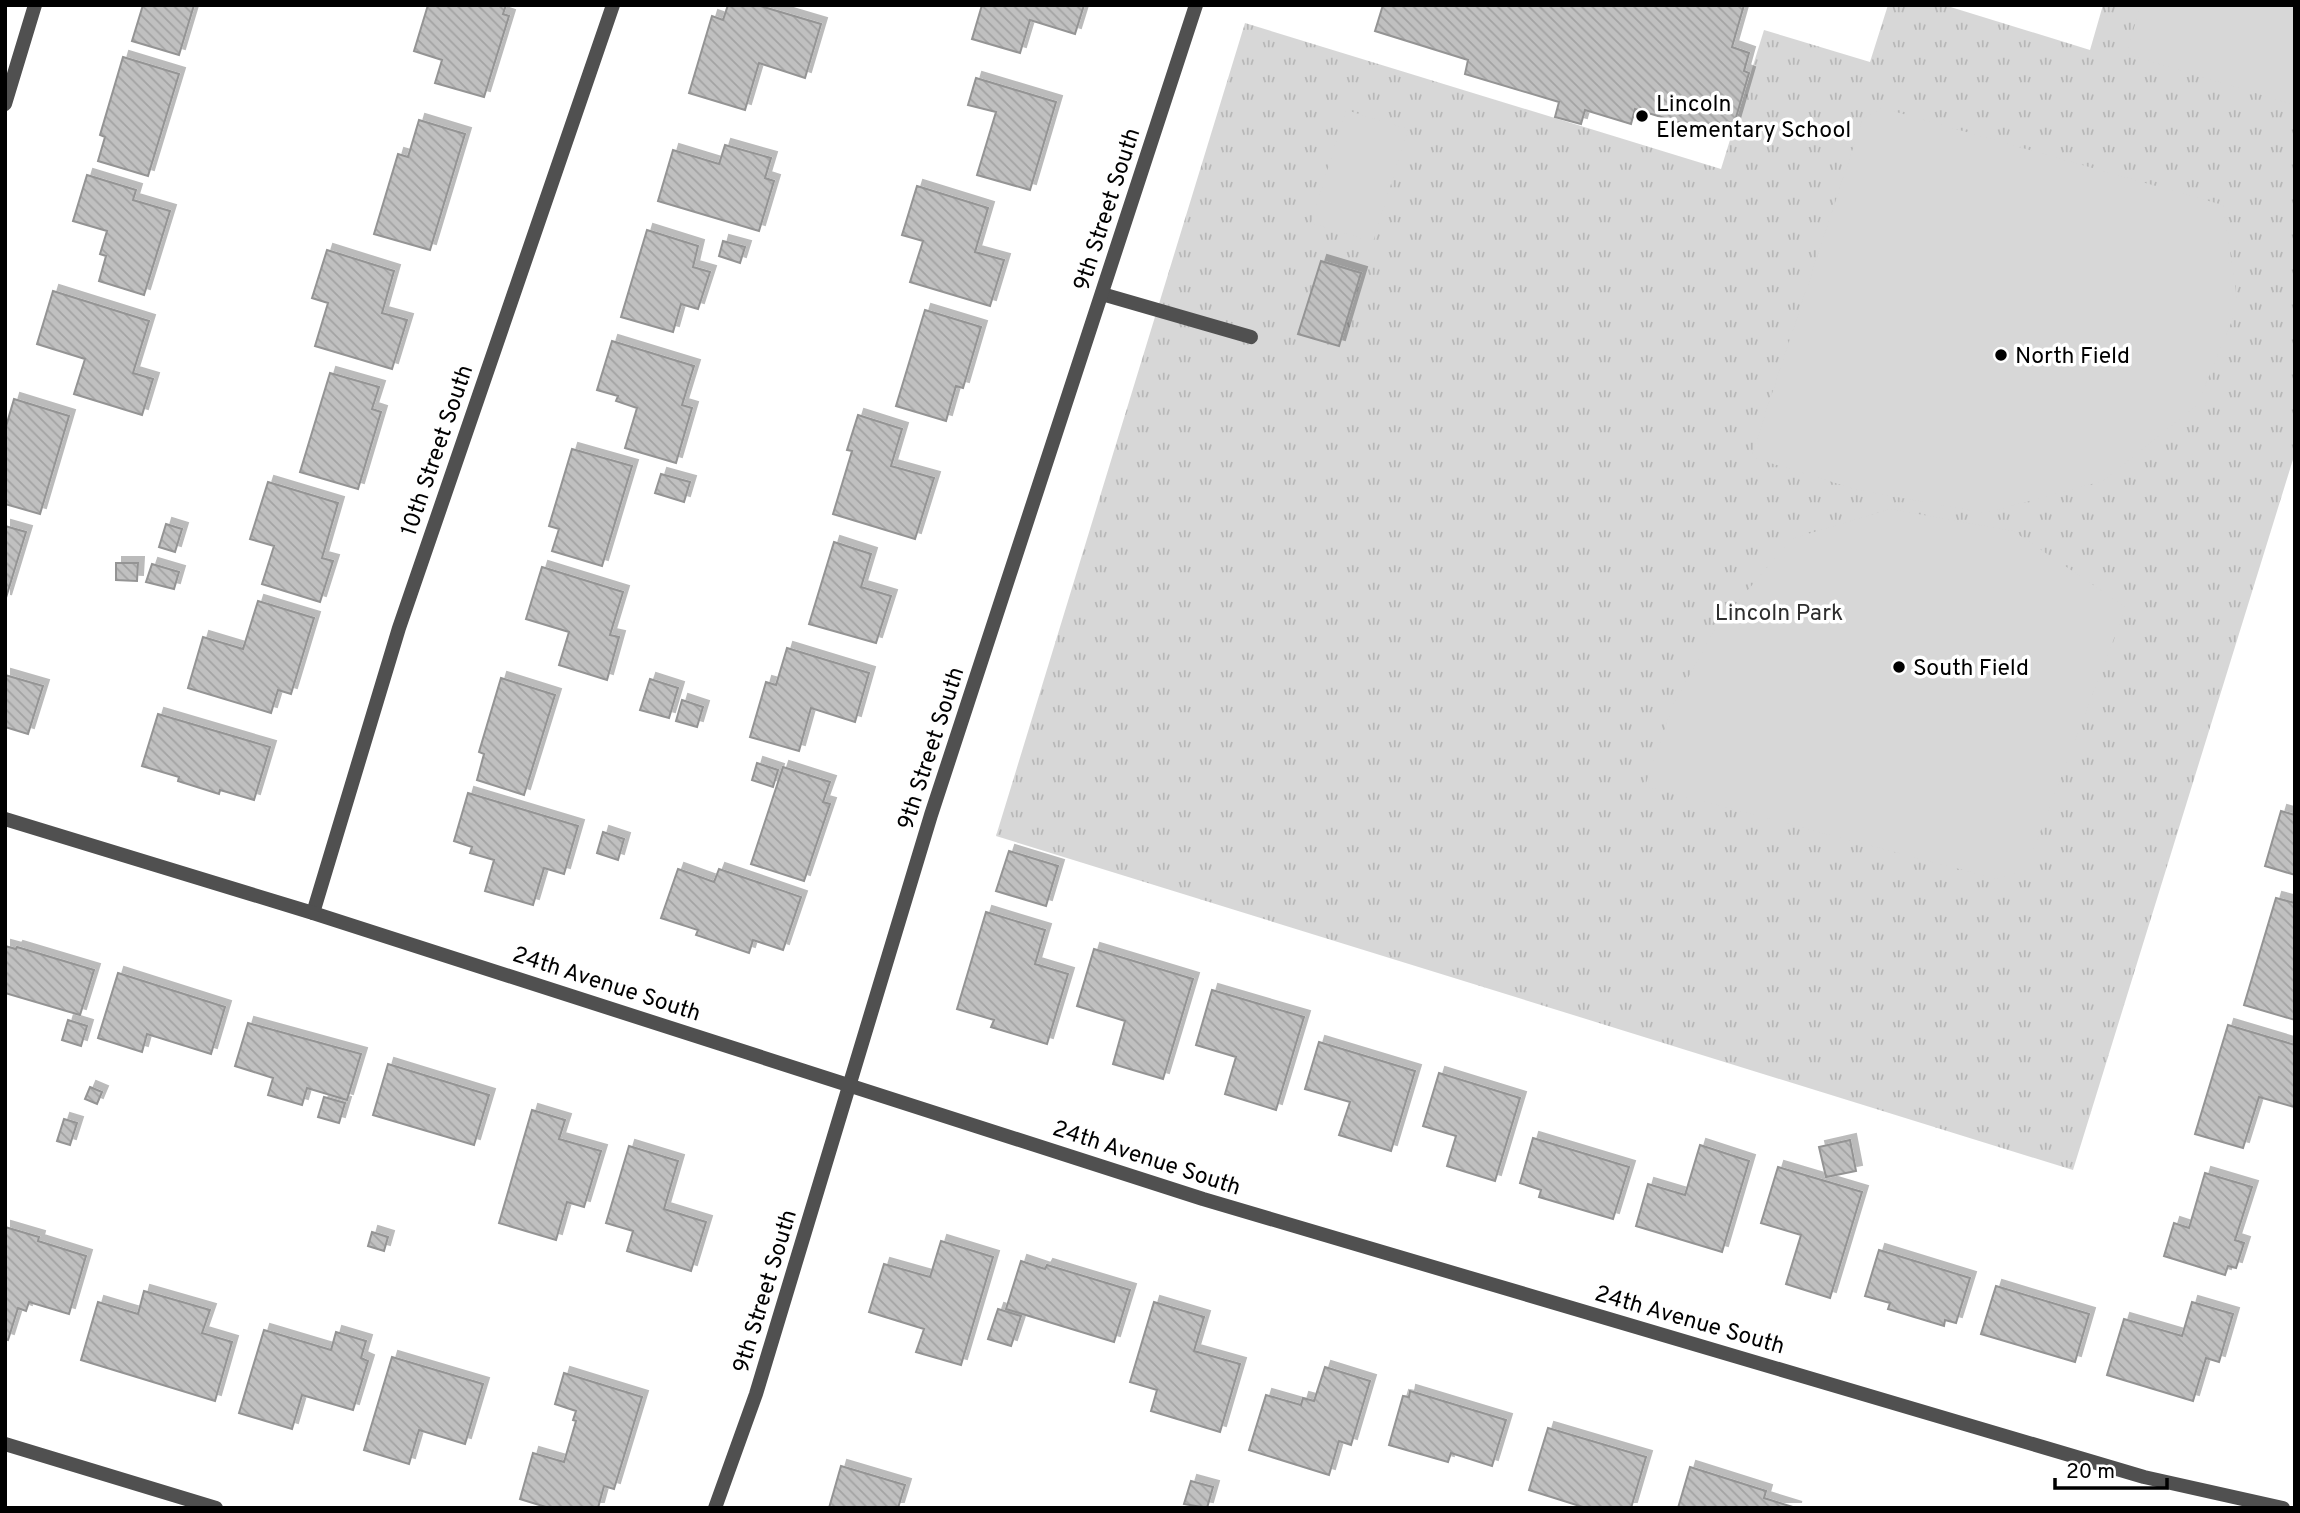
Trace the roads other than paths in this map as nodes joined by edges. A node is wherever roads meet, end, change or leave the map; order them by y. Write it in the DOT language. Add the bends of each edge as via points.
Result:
graph roads {
  1 [pos="35,5"];
  2 [pos="613,5"];
  3 [pos="1196,5"];
  4 [pos="5,104"];
  5 [pos="1102,294"];
  6 [pos="1251,337"];
  7 [pos="5,819"];
  8 [pos="313,913"];
  9 [pos="850,1085"];
  10 [pos="5,1444"];
  11 [pos="216,1508"];
  12 [pos="715,1508"];
  13 [pos="2283,1508"];
  1 -- 4 [label="street"];
  2 -- 8 [label="street, 10th Street South" via="399,628"];
  3 -- 5 [label="street, 9th Street South"];
  5 -- 6 [label="street"];
  5 -- 9 [label="street, 9th Street South" via="931,815"];
  7 -- 8 [label="street, 24th Avenue South"];
  8 -- 9 [label="street, 24th Avenue South"];
  9 -- 12 [label="street, 9th Street South" via="757,1394"];
  9 -- 13 [label="street, 24th Avenue South" via="1203,1199 2144,1477"];
  10 -- 11 [label="street"];
}
